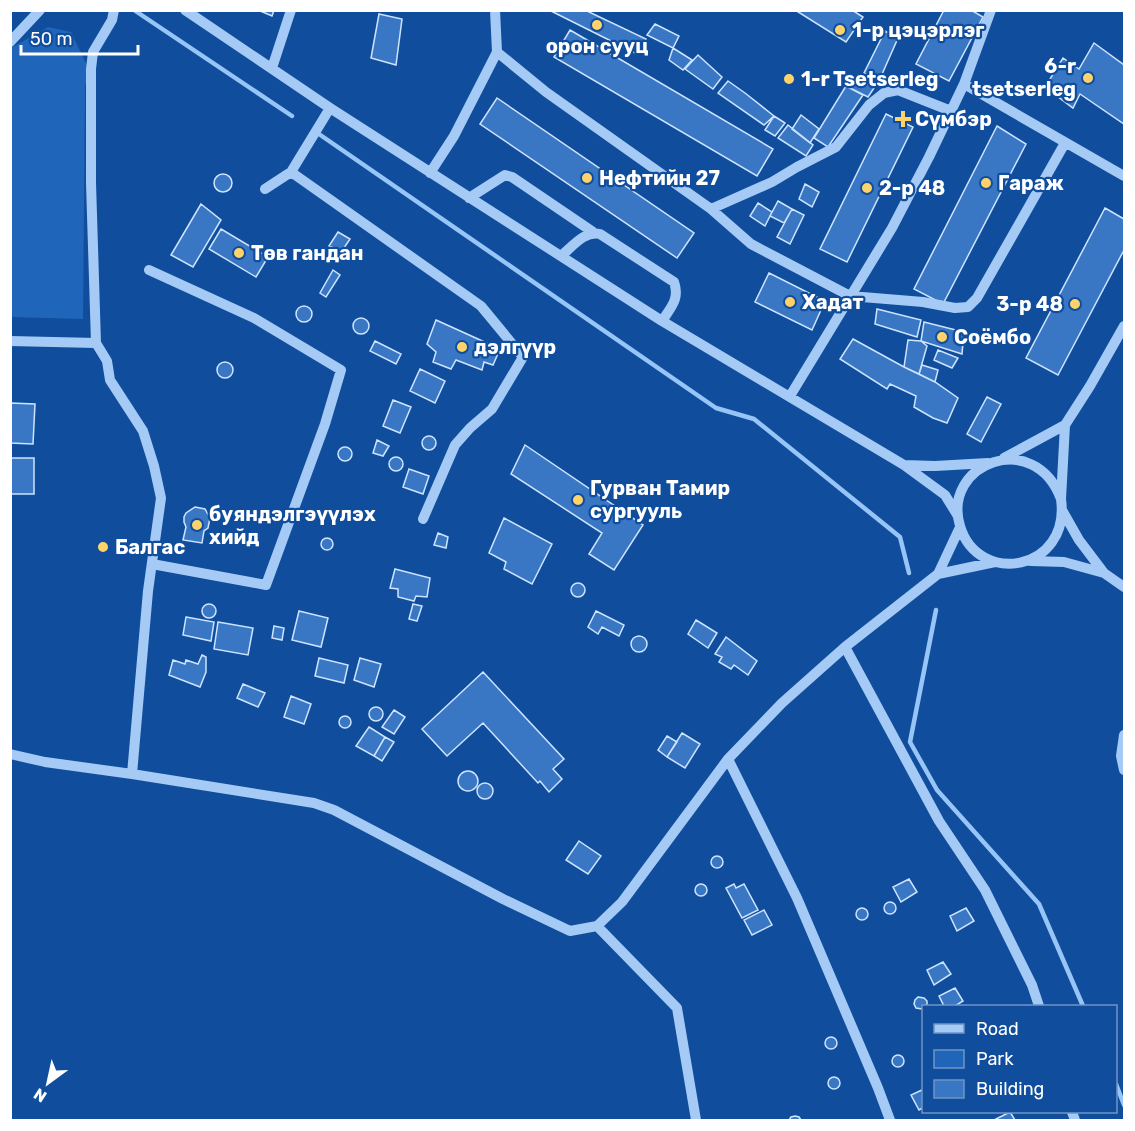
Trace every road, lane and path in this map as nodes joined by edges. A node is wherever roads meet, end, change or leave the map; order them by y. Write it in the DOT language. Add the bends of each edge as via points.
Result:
graph roads {
  1 [pos="40,10"];
  2 [pos="114,10"];
  3 [pos="185,10"];
  4 [pos="291,10"];
  5 [pos="495,10"];
  6 [pos="991,10"];
  7 [pos="10,42"];
  8 [pos="497,52"];
  9 [pos="272,68"];
  10 [pos="964,84"];
  11 [pos="330,108"];
  12 [pos="951,111"];
  13 [pos="1065,142"];
  14 [pos="291,172"];
  15 [pos="430,173"];
  16 [pos="1125,176"];
  17 [pos="265,189"];
  18 [pos="469,198"];
  19 [pos="711,208"];
  20 [pos="593,232"];
  21 [pos="561,256"];
  22 [pos="149,270"];
  23 [pos="850,296"];
  24 [pos="662,321"];
  25 [pos="1125,326"];
  26 [pos="10,341"];
  27 [pos="96,343"];
  28 [pos="790,396"];
  29 [pos="1065,424"];
  30 [pos="996,461"];
  31 [pos="904,465"];
  32 [pos="1061,505"];
  33 [pos="423,519"];
  34 [pos="959,521"];
  35 [pos="995,561"];
  36 [pos="1027,561"];
  37 [pos="152,564"];
  38 [pos="1104,573"];
  39 [pos="938,574"];
  40 [pos="1125,587"];
  41 [pos="845,647"];
  42 [pos="1125,735"];
  43 [pos="10,754"];
  44 [pos="728,759"];
  45 [pos="1125,770"];
  46 [pos="132,774"];
  47 [pos="597,926"];
  48 [pos="1039,1005"];
  49 [pos="696,1120"];
  50 [pos="890,1120"];
  1 -- 7 [label="street"];
  2 -- 27 [label="street" via="93,52 91,69"];
  3 -- 9 [label="street"];
  4 -- 9 [label="street"];
  5 -- 8 [label="street"];
  6 -- 10 [label="street"];
  8 -- 15 [label="street" via="454,136"];
  8 -- 19 [label="street" via="546,92"];
  9 -- 11 [label="street"];
  10 -- 12 [label="street"];
  10 -- 13 [label="street"];
  11 -- 14 [label="street"];
  11 -- 15 [label="street"];
  12 -- 19 [label="street" via="898,90 884,93 869,105 836,147 772,182"];
  12 -- 23 [label="street" via="892,228"];
  13 -- 16 [label="street"];
  13 -- 23 [label="street" via="977,298 968,307"];
  14 -- 17 [label="street"];
  14 -- 33 [label="street" via="482,306 523,357 492,409 455,445"];
  15 -- 18 [label="street"];
  18 -- 20 [label="street" via="505,175"];
  18 -- 21 [label="street"];
  19 -- 23 [label="street" via="751,244"];
  20 -- 21 [label="street"];
  20 -- 24 [label="street" via="674,282 675,300"];
  21 -- 24 [label="street"];
  22 -- 37 [label="street" via="254,318 342,370 266,585"];
  23 -- 28 [label="street"];
  24 -- 28 [label="street"];
  25 -- 29 [label="street"];
  26 -- 27 [label="street"];
  27 -- 37 [label="street" via="107,361 110,380 143,431 154,466 161,498"];
  28 -- 31 [label="street"];
  29 -- 30 [label="street"];
  29 -- 32 [label="street"];
  30 -- 31 [label="street"];
  30 -- 32 [label="street" via="1023,461 1043,471 1057,489"];
  30 -- 34 [label="street" via="980,468 965,484 958,505"];
  31 -- 34 [label="street" via="945,495"];
  32 -- 36 [label="street" via="1061,521 1053,542"];
  32 -- 38 [label="street" via="1079,540"];
  34 -- 35 [label="street" via="969,545"];
  34 -- 39 [label="street"];
  35 -- 36 [label="street"];
  35 -- 39 [label="street"];
  36 -- 38 [label="street" via="1064,562"];
  37 -- 46 [label="street"];
  38 -- 40 [label="street"];
  39 -- 41 [label="street"];
  41 -- 44 [label="street" via="782,703"];
  41 -- 48 [label="street" via="939,821 984,890"];
  42 -- 45 [label="street" via="1121,756"];
  43 -- 46 [label="street"];
  44 -- 47 [label="street" via="622,902"];
  44 -- 50 [label="street" via="797,898"];
  46 -- 47 [label="street" via="314,803 570,932"];
  47 -- 49 [label="street" via="677,1008"];
}
